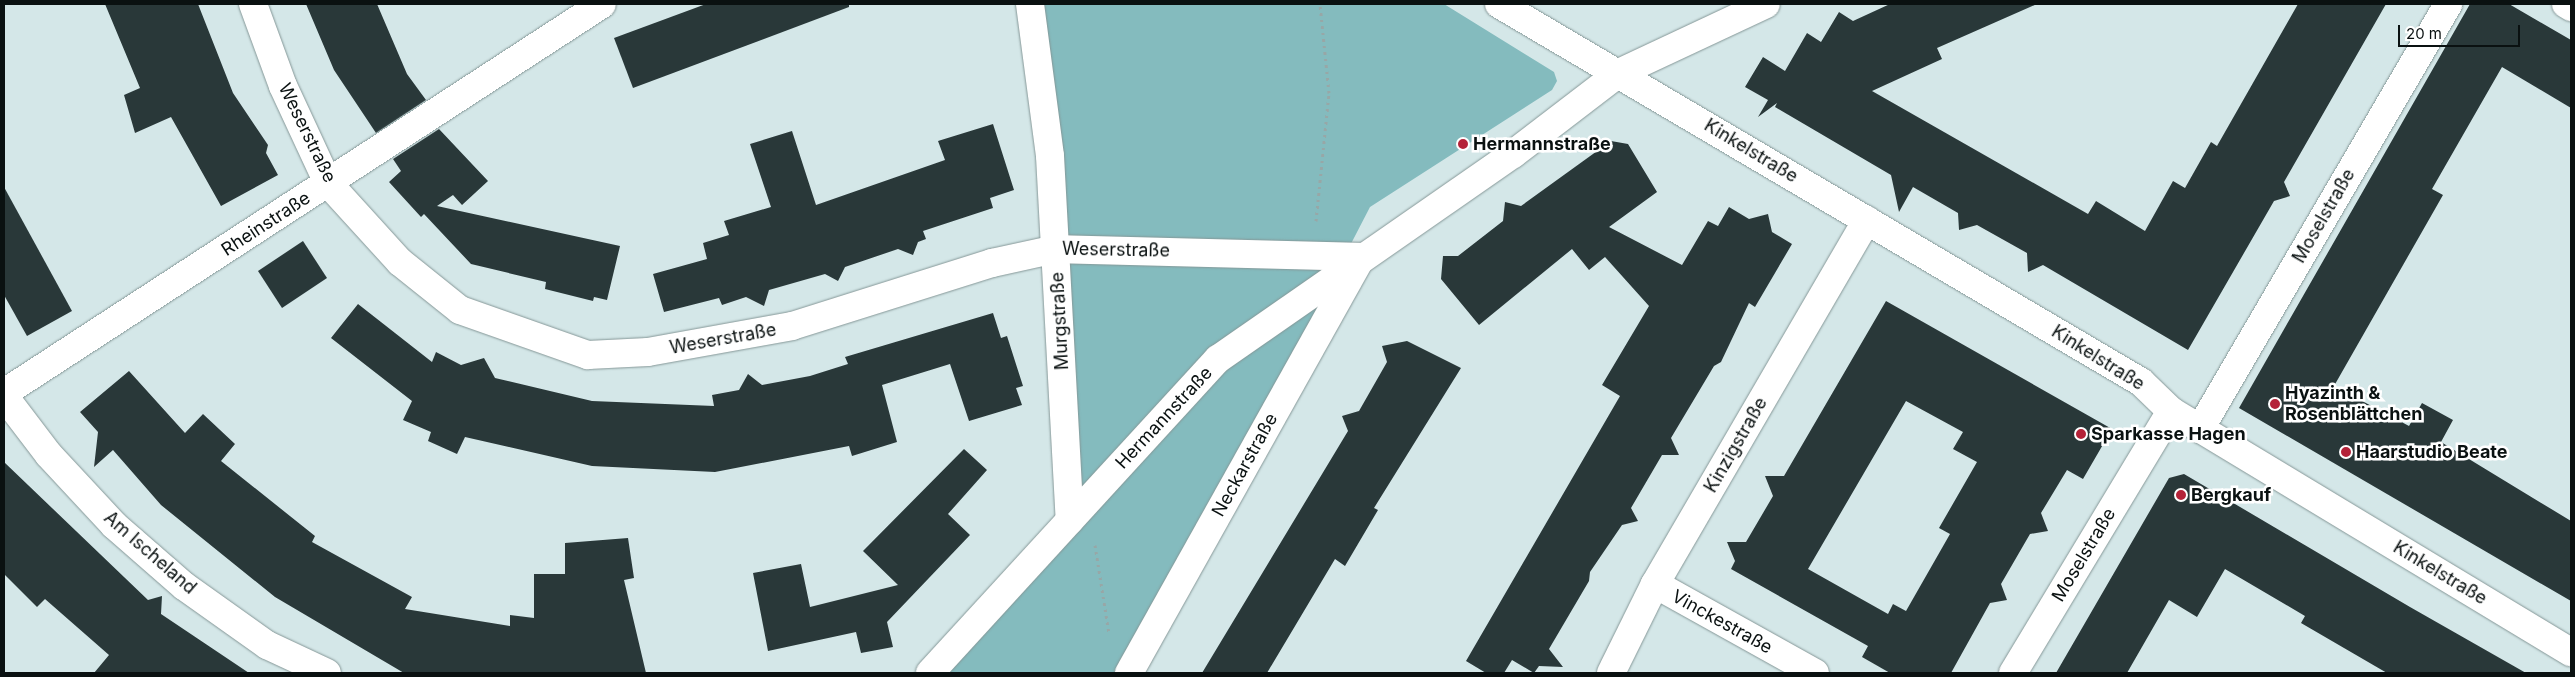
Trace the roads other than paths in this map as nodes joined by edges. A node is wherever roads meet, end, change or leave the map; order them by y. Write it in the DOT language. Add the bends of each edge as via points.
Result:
graph roads {
  1 [pos="253,4"];
  2 [pos="602,4"];
  3 [pos="1030,4"];
  4 [pos="1499,4"];
  5 [pos="1766,4"];
  6 [pos="2448,4"];
  7 [pos="2566,4"];
  8 [pos="2571,7"];
  9 [pos="1619,73"];
  10 [pos="328,183"];
  11 [pos="1867,220"];
  12 [pos="1056,249"];
  13 [pos="1361,257"];
  14 [pos="4,395"];
  15 [pos="2170,411"];
  16 [pos="2200,429"];
  17 [pos="1070,520"];
  18 [pos="1655,584"];
  19 [pos="2571,652"];
  20 [pos="928,672"];
  21 [pos="328,673"];
  22 [pos="1129,673"];
  23 [pos="1611,673"];
  24 [pos="1815,673"];
  25 [pos="2013,673"];
  1 -- 10 [label="street, Weserstraße" via="283,86"];
  2 -- 10 [label="street, Rheinstraße"];
  3 -- 12 [label="street, Murgstraße" via="1050,156"];
  4 -- 9 [label="street, Kinkelstraße"];
  5 -- 9 [label="street, Hermannstraße"];
  6 -- 16 [label="street, Moselstraße"];
  7 -- 8 [label="street"];
  9 -- 11 [label="street, Kinkelstraße"];
  9 -- 13 [label="street, Hermannstraße" via="1513,154"];
  10 -- 12 [label="street, Weserstraße" via="400,262 460,310 588,355 648,352 792,326 992,263"];
  10 -- 14 [label="street, Rheinstraße"];
  11 -- 15 [label="street, Kinkelstraße" via="2141,382"];
  11 -- 18 [label="street, Kinzigstraße"];
  12 -- 13 [label="street, Weserstraße"];
  12 -- 17 [label="street, Murgstraße"];
  13 -- 17 [label="street, Hermannstraße" via="1218,359"];
  13 -- 22 [label="street, Neckarstraße"];
  14 -- 21 [label="street, Am Ischeland" via="49,455 114,525 184,586 267,645"];
  15 -- 16 [label="street, Kinkelstraße"];
  15 -- 25 [label="street, Moselstraße"];
  16 -- 19 [label="street, Kinkelstraße"];
  17 -- 20 [label="street, Hermannstraße"];
  18 -- 23 [label="street, Kinzigstraße"];
  18 -- 24 [label="street, Vinckestraße"];
}
